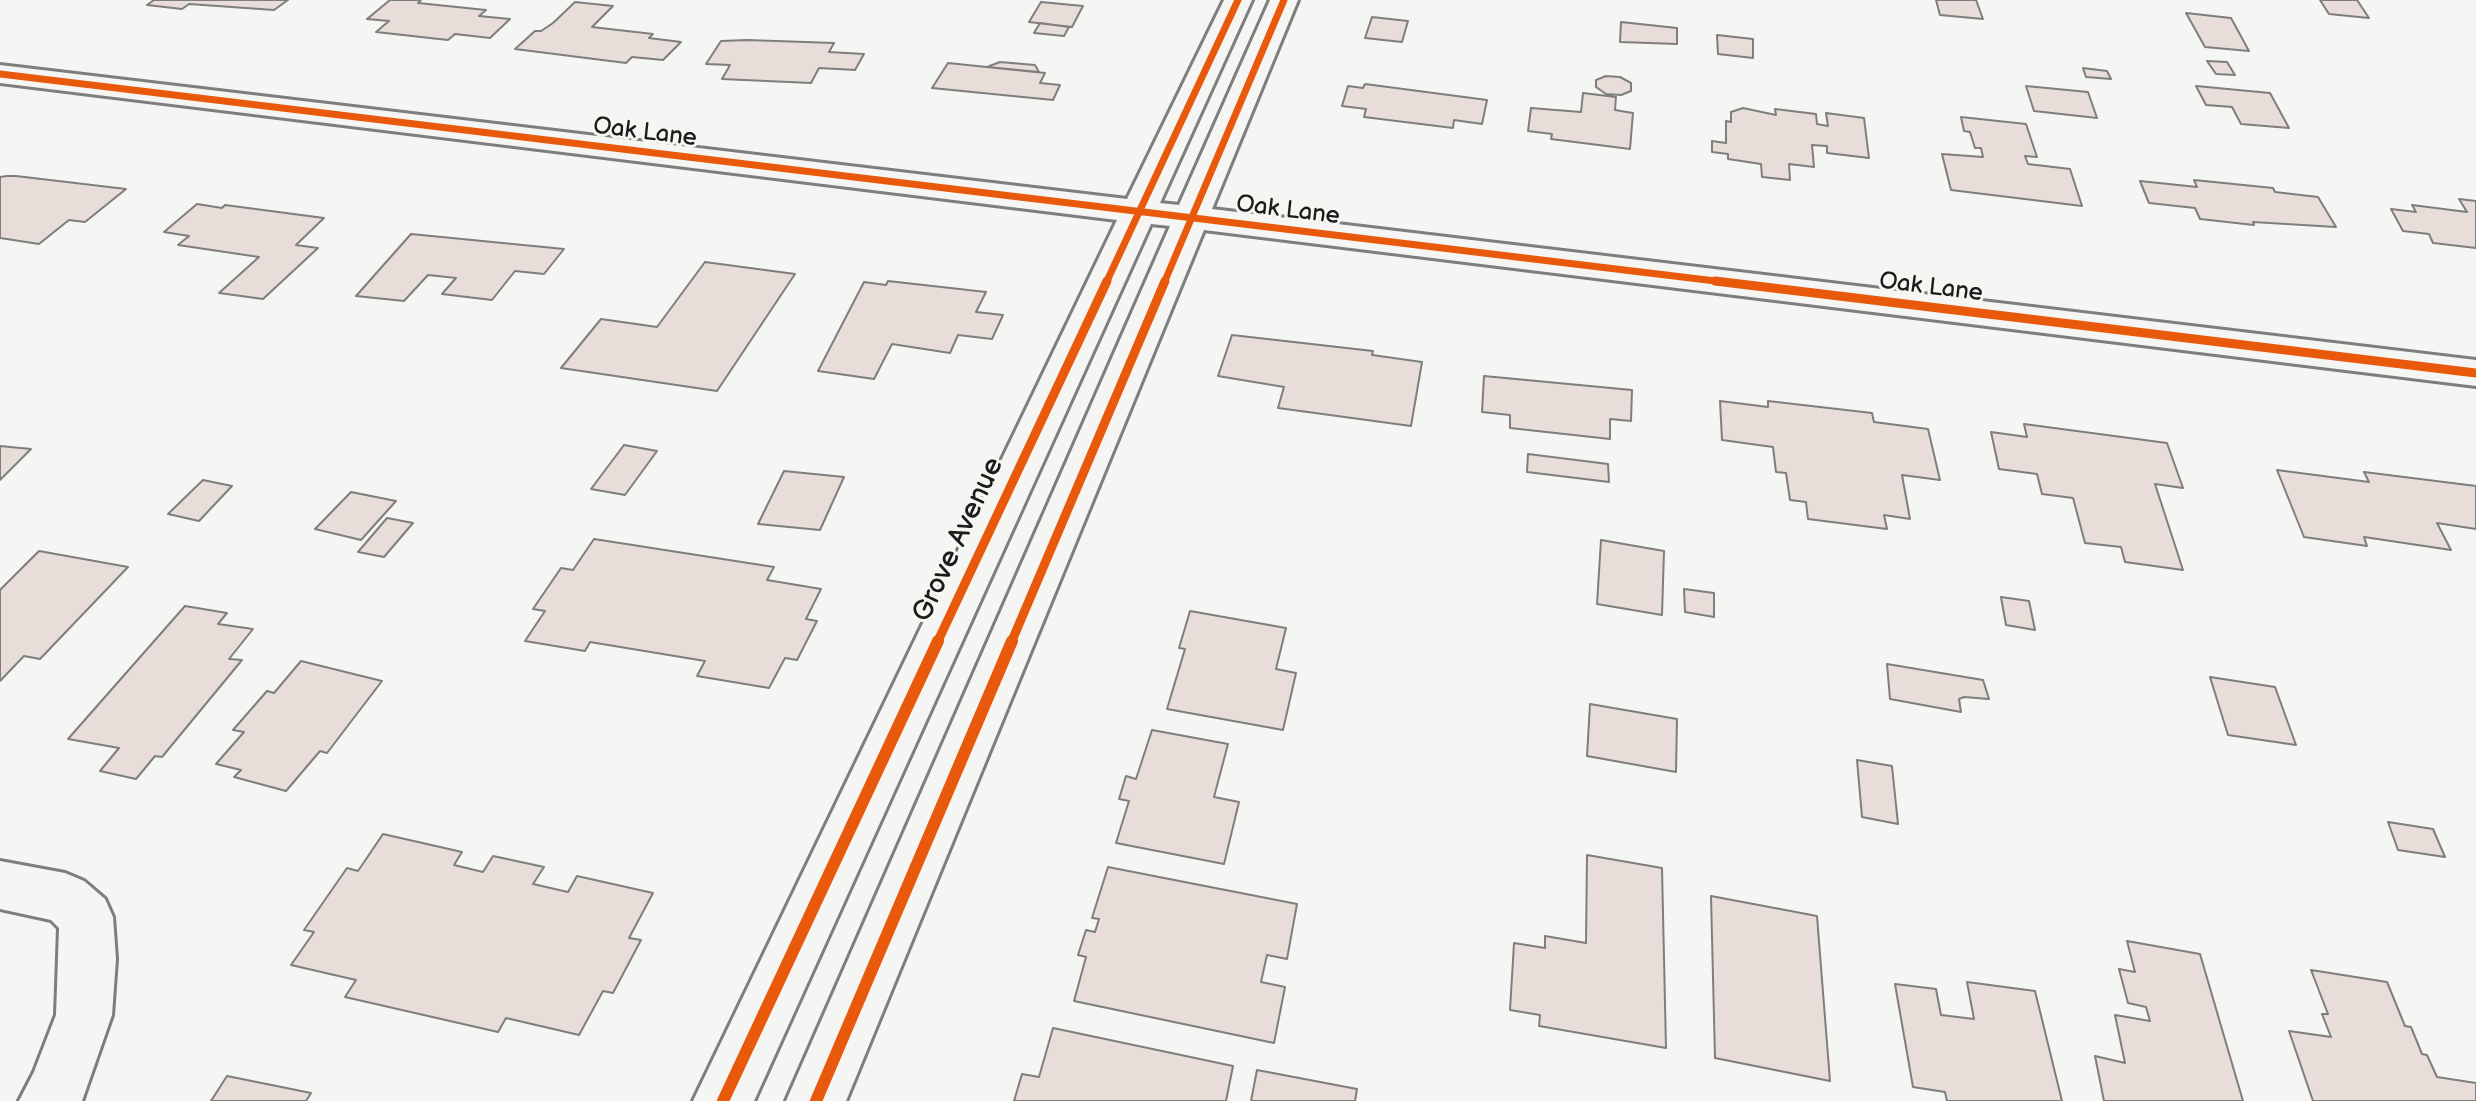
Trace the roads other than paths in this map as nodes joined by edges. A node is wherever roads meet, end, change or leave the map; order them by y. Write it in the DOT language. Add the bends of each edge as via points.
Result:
graph roads {
  1 [pos="1238,0"];
  2 [pos="1284,0"];
  3 [pos="0,74"];
  4 [pos="1138,213"];
  5 [pos="1192,220"];
  6 [pos="2476,373"];
  7 [pos="0,885"];
  8 [pos="49,1101"];
  9 [pos="723,1101"];
  10 [pos="816,1101"];
  1 -- 4 [label="street, Grove Avenue"];
  2 -- 5 [label="street"];
  3 -- 4 [label="street, Oak Lane"];
  4 -- 5 [label="street, Oak Lane"];
  4 -- 9 [label="street, Grove Avenue"];
  5 -- 6 [label="street, Oak Lane"];
  5 -- 10 [label="street"];
  7 -- 8 [label="street" via="65,898 86,917 84,1015"];
}
